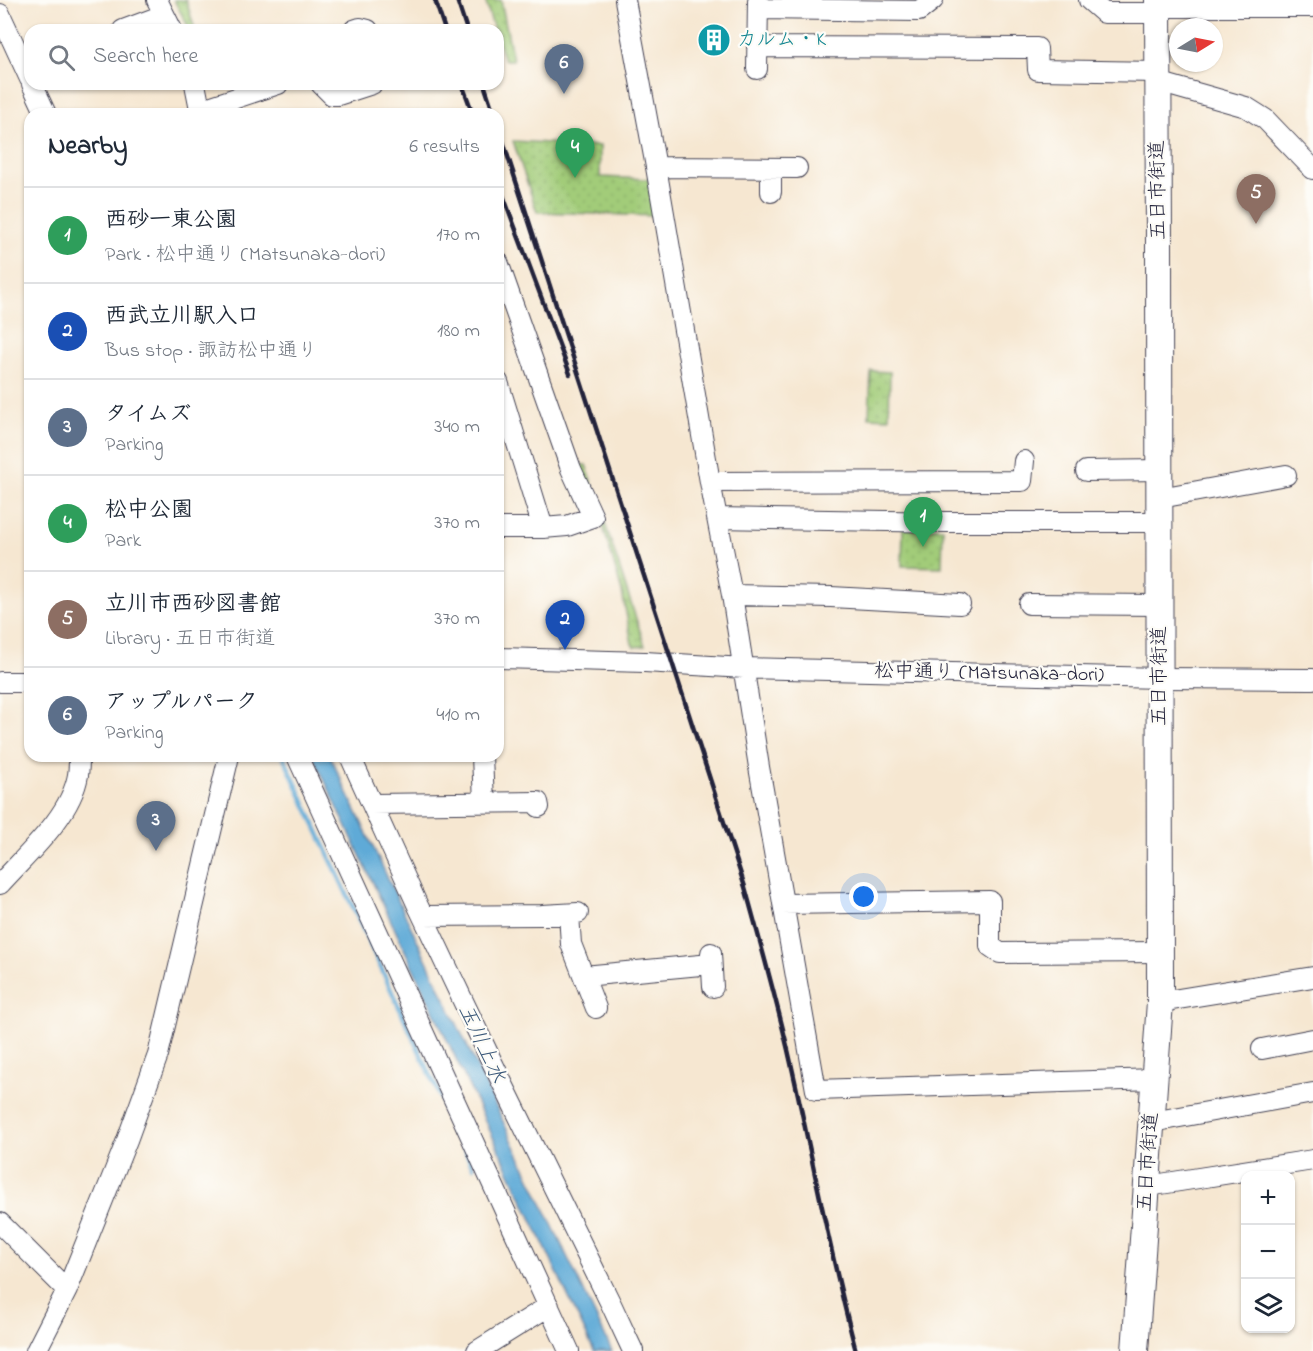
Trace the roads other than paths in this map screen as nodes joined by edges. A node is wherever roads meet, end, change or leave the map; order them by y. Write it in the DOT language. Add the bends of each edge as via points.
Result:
graph roads {
  1 [pos="625,0"];
  2 [pos="933,0"];
  3 [pos="1089,0"];
  4 [pos="758,5"];
  5 [pos="1158,7"];
  6 [pos="1313,7"];
  7 [pos="0,14"];
  8 [pos="164,15"];
  9 [pos="139,24"];
  10 [pos="22,45"];
  11 [pos="757,47"];
  12 [pos="757,69"];
  13 [pos="1158,77"];
  14 [pos="35,90"];
  15 [pos="196,90"];
  16 [pos="262,90"];
  17 [pos="328,90"];
  18 [pos="353,90"];
  19 [pos="43,108"];
  20 [pos="200,108"];
  21 [pos="212,108"];
  22 [pos="656,167"];
  23 [pos="771,168"];
  24 [pos="797,168"];
  25 [pos="1313,169"];
  26 [pos="771,192"];
  27 [pos="504,297"];
  28 [pos="504,401"];
  29 [pos="1024,461"];
  30 [pos="1160,470"];
  31 [pos="1086,471"];
  32 [pos="1286,475"];
  33 [pos="710,482"];
  34 [pos="1160,510"];
  35 [pos="718,518"];
  36 [pos="504,528"];
  37 [pos="543,528"];
  38 [pos="732,595"];
  39 [pos="950,600"];
  40 [pos="1029,604"];
  41 [pos="1160,605"];
  42 [pos="504,658"];
  43 [pos="744,668"];
  44 [pos="1160,678"];
  45 [pos="1313,679"];
  46 [pos="0,682"];
  47 [pos="24,682"];
  48 [pos="79,762"];
  49 [pos="228,762"];
  50 [pos="300,762"];
  51 [pos="353,762"];
  52 [pos="482,762"];
  53 [pos="484,802"];
  54 [pos="372,804"];
  55 [pos="539,807"];
  56 [pos="0,884"];
  57 [pos="783,904"];
  58 [pos="423,916"];
  59 [pos="1161,952"];
  60 [pos="584,976"];
  61 [pos="1313,977"];
  62 [pos="713,987"];
  63 [pos="1160,1002"];
  64 [pos="596,1008"];
  65 [pos="1313,1040"];
  66 [pos="1262,1049"];
  67 [pos="1155,1079"];
  68 [pos="1313,1093"];
  69 [pos="1152,1122"];
  70 [pos="1313,1160"];
  71 [pos="1148,1186"];
  72 [pos="0,1223"];
  73 [pos="67,1290"];
  74 [pos="549,1306"];
  75 [pos="36,1351"];
  76 [pos="477,1351"];
  77 [pos="569,1351"];
  78 [pos="633,1351"];
  79 [pos="1135,1351"];
  1 -- 22 [label="street"];
  2 -- 4 [label="street" via="919,11"];
  3 -- 5 [label="street" via="1104,13"];
  4 -- 11 [label="street"];
  5 -- 6 [label="street"];
  5 -- 13 [label="main road, 五日市街道"];
  7 -- 10 [label="street"];
  8 -- 9 [label="street"];
  11 -- 12 [label="street"];
  11 -- 13 [label="street" via="1037,48 1038,70"];
  13 -- 25 [label="street" via="1246,107 1265,119"];
  13 -- 30 [label="main road, 五日市街道"];
  14 -- 19 [label="street"];
  15 -- 20 [label="street"];
  16 -- 21 [label="street"];
  17 -- 18 [label="street" via="338,95"];
  22 -- 23 [label="street"];
  22 -- 33 [label="street"];
  23 -- 24 [label="street"];
  23 -- 26 [label="street"];
  27 -- 37 [label="street" via="593,517 567,526"];
  28 -- 37 [label="street"];
  29 -- 33 [label="street" via="1022,481"];
  30 -- 31 [label="street"];
  30 -- 34 [label="main road, 五日市街道"];
  32 -- 34 [label="street"];
  33 -- 35 [label="street"];
  34 -- 35 [label="street" via="946,522"];
  34 -- 41 [label="main road, 五日市街道"];
  35 -- 38 [label="street"];
  36 -- 37 [label="street"];
  38 -- 39 [label="street" via="832,591"];
  38 -- 43 [label="street"];
  40 -- 41 [label="street"];
  41 -- 44 [label="main road, 五日市街道"];
  42 -- 43 [label="street, 松中通り (Matsunaka-dori)"];
  43 -- 44 [label="street, 松中通り (Matsunaka-dori)"];
  43 -- 57 [label="street"];
  44 -- 45 [label="street, 松中通り (Matsunaka-dori)"];
  44 -- 59 [label="main road, 五日市街道"];
  46 -- 47 [label="street"];
  48 -- 56 [label="street" via="68,803"];
  49 -- 73 [label="street" via="158,1055"];
  50 -- 74 [label="street"];
  51 -- 54 [label="street"];
  52 -- 53 [label="street"];
  53 -- 54 [label="street"];
  53 -- 55 [label="street" via="538,802"];
  54 -- 58 [label="street"];
  57 -- 59 [label="street" via="990,902 990,946 1000,953"];
  57 -- 67 [label="street" via="816,1090"];
  58 -- 60 [label="street" via="573,913 571,944"];
  58 -- 78 [label="street"];
  59 -- 63 [label="main road, 五日市街道"];
  60 -- 62 [label="street" via="711,957"];
  60 -- 64 [label="street"];
  61 -- 63 [label="street"];
  63 -- 67 [label="main road, 五日市街道"];
  65 -- 66 [label="street"];
  67 -- 69 [label="main road, 五日市街道"];
  68 -- 69 [label="street"];
  69 -- 71 [label="main road, 五日市街道"];
  70 -- 71 [label="street"];
  71 -- 79 [label="main road, 五日市街道"];
  72 -- 73 [label="street"];
  73 -- 75 [label="street"];
  74 -- 76 [label="street"];
  74 -- 77 [label="street"];
}
